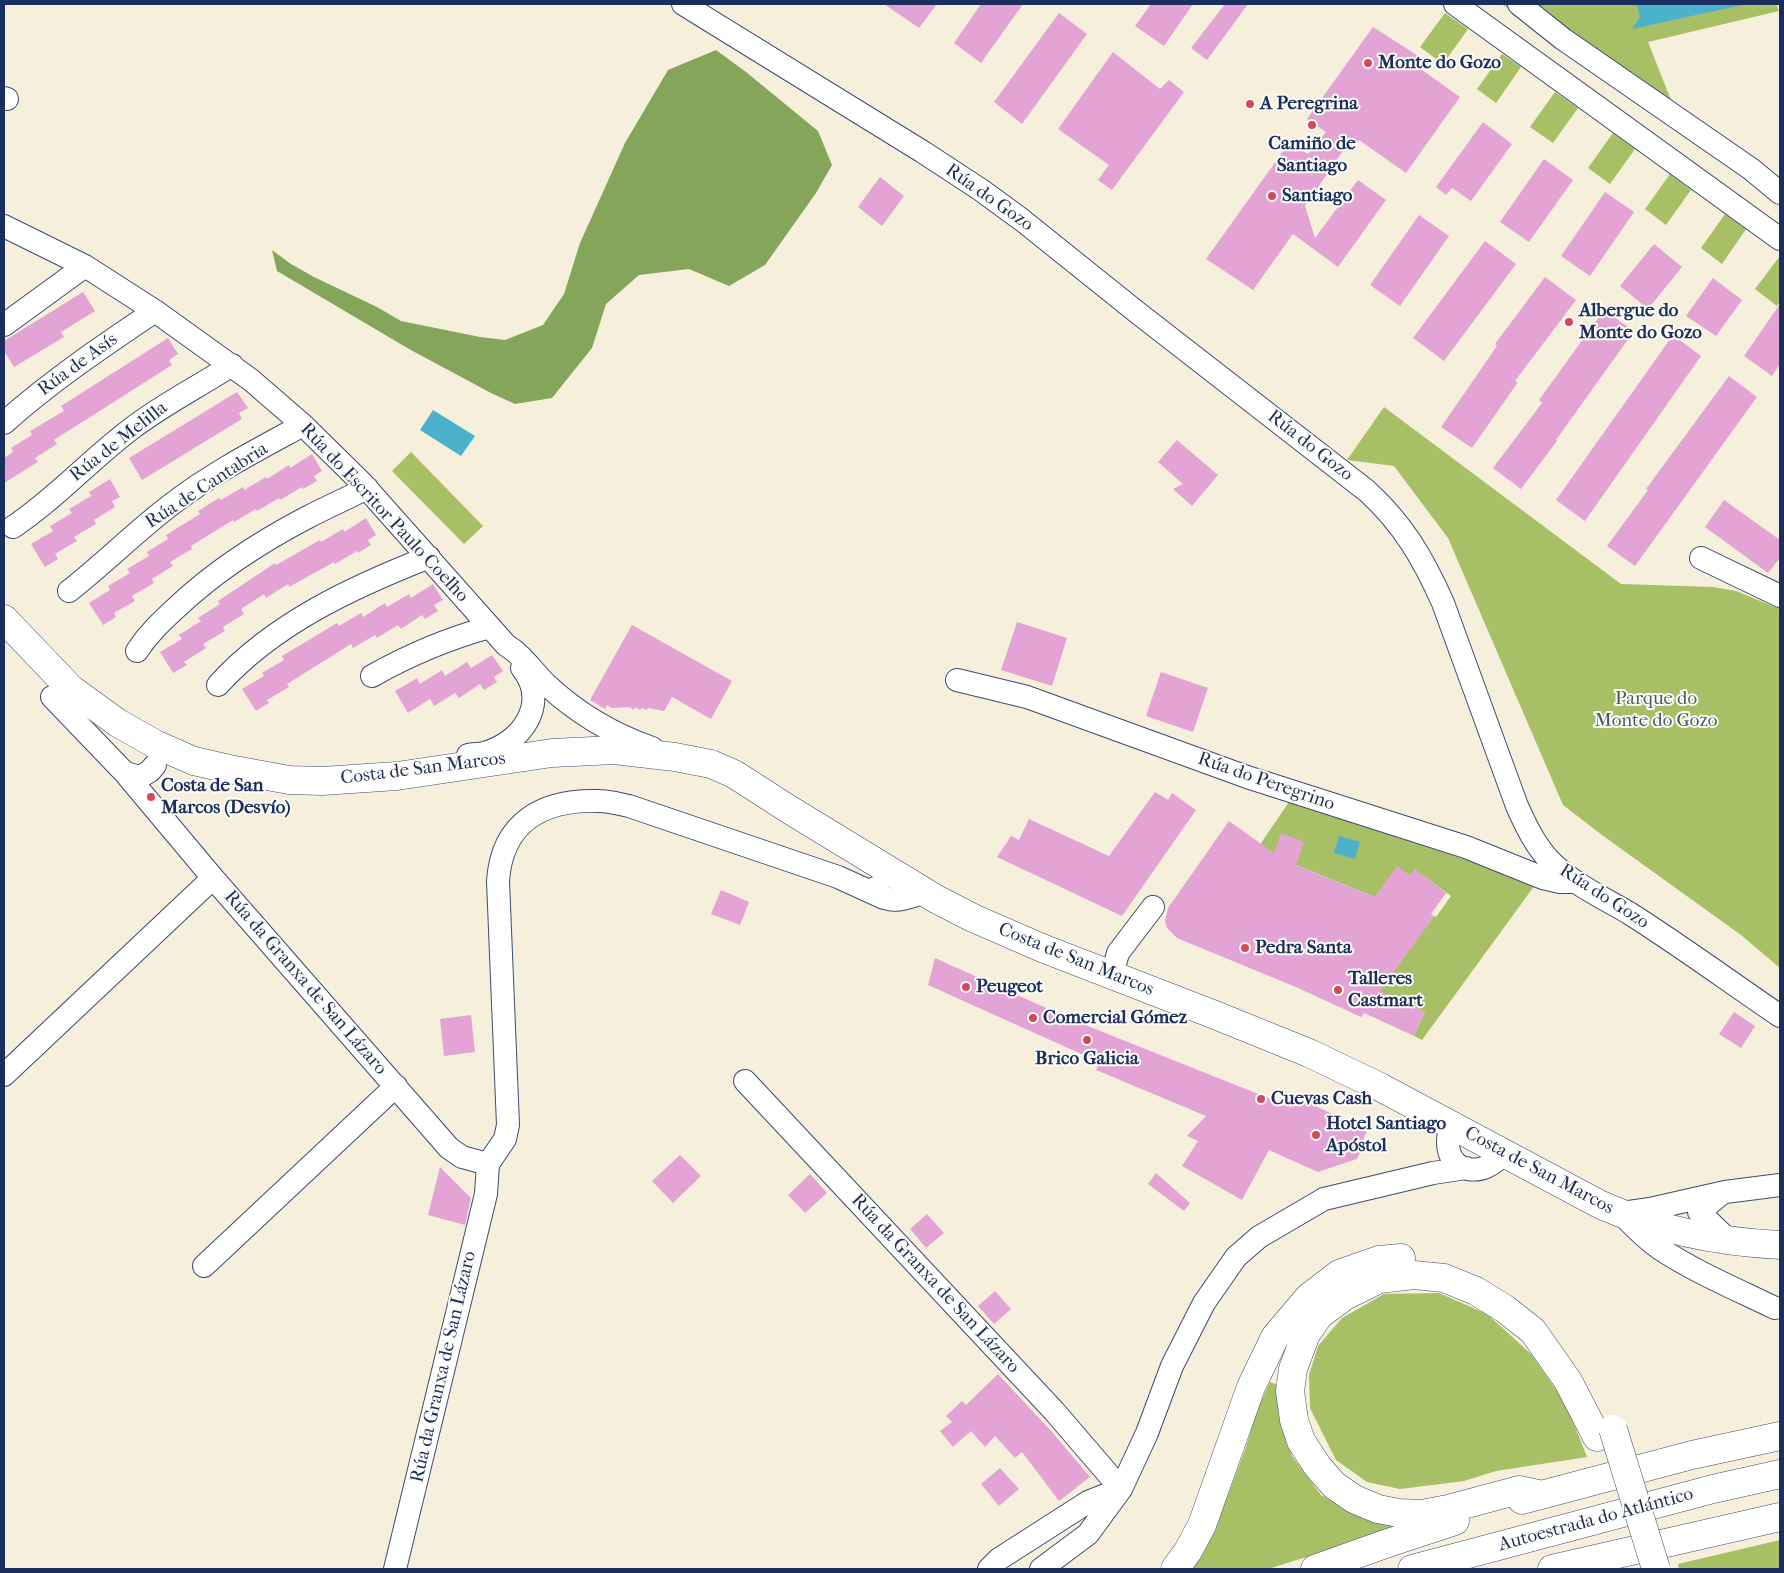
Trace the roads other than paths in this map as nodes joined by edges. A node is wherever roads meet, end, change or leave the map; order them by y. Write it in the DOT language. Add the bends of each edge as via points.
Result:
graph roads {
  1 [pos="683,4"];
  2 [pos="1455,4"];
  3 [pos="1519,4"];
  4 [pos="1780,193"];
  5 [pos="4,226"];
  6 [pos="1780,239"];
  7 [pos="85,266"];
  8 [pos="156,311"];
  9 [pos="4,325"];
  10 [pos="232,365"];
  11 [pos="4,423"];
  12 [pos="303,426"];
  13 [pos="367,488"];
  14 [pos="13,528"];
  15 [pos="430,557"];
  16 [pos="1701,558"];
  17 [pos="70,591"];
  18 [pos="1780,596"];
  19 [pos="4,619"];
  20 [pos="490,627"];
  21 [pos="506,645"];
  22 [pos="4,647"];
  23 [pos="136,650"];
  24 [pos="372,676"];
  25 [pos="957,680"];
  26 [pos="218,685"];
  27 [pos="61,693"];
  28 [pos="675,757"];
  29 [pos="138,760"];
  30 [pos="194,762"];
  31 [pos="397,776"];
  32 [pos="790,810"];
  33 [pos="873,868"];
  34 [pos="838,877"];
  35 [pos="213,878"];
  36 [pos="1575,882"];
  37 [pos="925,892"];
  38 [pos="884,898"];
  39 [pos="1153,907"];
  40 [pos="1112,975"];
  41 [pos="1780,1016"];
  42 [pos="4,1074"];
  43 [pos="745,1081"];
  44 [pos="396,1086"];
  45 [pos="1450,1139"];
  46 [pos="1503,1153"];
  47 [pos="488,1164"];
  48 [pos="1466,1168"];
  49 [pos="1433,1173"];
  50 [pos="1780,1185"];
  51 [pos="1621,1214"];
  52 [pos="1684,1219"];
  53 [pos="1780,1245"];
  54 [pos="204,1266"];
  55 [pos="1775,1308"];
  56 [pos="1605,1433"];
  57 [pos="1780,1436"];
  58 [pos="1780,1474"];
  59 [pos="1121,1489"];
  60 [pos="1538,1494"];
  61 [pos="1780,1517"];
  62 [pos="395,1569"];
  63 [pos="989,1569"];
  64 [pos="1040,1569"];
  65 [pos="1175,1569"];
  66 [pos="1315,1569"];
  67 [pos="1412,1569"];
  68 [pos="1552,1569"];
  69 [pos="1638,1569"];
  70 [pos="1656,1569"];
  1 -- 36 [label="street, Rúa do Gozo" via="923,152 994,200 1383,506 1409,537 1439,594 1528,831 1551,862"];
  2 -- 6 [label="street"];
  3 -- 4 [label="street" via="1563,39"];
  5 -- 7 [label="street, Rúa do Escritor Paulo Coelho"];
  7 -- 8 [label="street, Rúa do Escritor Paulo Coelho"];
  7 -- 9 [label="street"];
  8 -- 10 [label="street, Rúa do Escritor Paulo Coelho"];
  8 -- 11 [label="street, Rúa de Asís" via="38,393"];
  10 -- 12 [label="street, Rúa do Escritor Paulo Coelho"];
  10 -- 14 [label="street, Rúa de Melilla" via="132,428"];
  12 -- 13 [label="street, Rúa do Escritor Paulo Coelho"];
  12 -- 17 [label="street, Rúa de Cantabria" via="174,502"];
  13 -- 15 [label="street, Rúa do Escritor Paulo Coelho"];
  13 -- 23 [label="street" via="309,516 228,565 190,595"];
  15 -- 20 [label="street, Rúa do Escritor Paulo Coelho"];
  15 -- 26 [label="street" via="318,608 264,645"];
  16 -- 18 [label="street"];
  19 -- 27 [label="main road, Costa de San Marcos"];
  20 -- 21 [label="street, Rúa do Escritor Paulo Coelho"];
  20 -- 24 [label="street" via="392,664"];
  21 -- 28 [label="street, Rúa do Escritor Paulo Coelho" via="516,651 546,684 588,718 614,733"];
  21 -- 31 [label="street, Rúa do Escritor Paulo Coelho" via="532,683 534,693 531,714 522,729 507,742 484,753 444,758"];
  22 -- 27 [label="main road, Costa de San Marcos"];
  25 -- 36 [label="street, Rúa do Peregrino" via="1027,697 1247,777 1466,847 1543,878"];
  27 -- 29 [label="main road, Costa de San Marcos"];
  27 -- 30 [label="main road, Costa de San Marcos"];
  28 -- 31 [label="main road, Costa de San Marcos" via="614,750 569,752"];
  28 -- 32 [label="main road, Costa de San Marcos" via="722,768"];
  29 -- 30 [label="main road" via="179,764"];
  29 -- 32 [label="main road, Costa de San Marcos" via="240,791 311,800 413,792 540,772 647,771 700,780"];
  29 -- 35 [label="street, Rúa da Granxa de San Lázaro" via="147,800"];
  30 -- 31 [label="main road, Costa de San Marcos" via="289,780"];
  32 -- 33 [label="main road, Costa de San Marcos"];
  33 -- 34 [label="street" via="866,879"];
  33 -- 37 [label="main road, Costa de San Marcos"];
  33 -- 38 [label="street" via="876,890"];
  34 -- 38 [label="street"];
  34 -- 47 [label="street" via="629,806 600,801 565,803 531,816 514,831 502,853 498,881 508,1125 505,1139"];
  35 -- 42 [label="street, Rúa da Granxa de San Lázaro"];
  35 -- 44 [label="street, Rúa da Granxa de San Lázaro"];
  36 -- 41 [label="street, Rúa do Gozo" via="1629,914"];
  37 -- 38 [label="street" via="902,899"];
  37 -- 40 [label="main road, Costa de San Marcos" via="973,918"];
  39 -- 40 [label="street" via="1118,953"];
  40 -- 45 [label="main road, Costa de San Marcos" via="1309,1053 1380,1087"];
  43 -- 59 [label="street, Rúa da Granxa de San Lázaro" via="1054,1411"];
  44 -- 47 [label="street, Rúa da Granxa de San Lázaro" via="449,1148 462,1157"];
  44 -- 54 [label="street"];
  45 -- 46 [label="main road, Costa de San Marcos"];
  45 -- 48 [label="street" via="1454,1161"];
  45 -- 49 [label="street"];
  46 -- 48 [label="street" via="1489,1166 1478,1170"];
  46 -- 51 [label="main road, Costa de San Marcos"];
  47 -- 62 [label="street, Rúa da Granxa de San Lázaro" via="486,1194"];
  48 -- 49 [label="street"];
  49 -- 59 [label="street" via="1324,1199 1259,1237 1236,1257 1204,1303 1172,1366 1147,1433"];
  50 -- 52 [label="street" via="1725,1192"];
  51 -- 52 [label="main road, Costa de San Marcos"];
  51 -- 55 [label="street" via="1658,1247"];
  52 -- 53 [label="main road, Costa de San Marcos" via="1732,1241"];
  56 -- 60 [label="main road" via="1533,1332 1476,1291 1444,1278 1414,1275 1379,1279 1345,1296 1320,1315 1306,1334 1293,1369 1290,1391 1301,1441 1334,1485 1354,1499 1399,1513 1422,1514 1519,1490"];
  56 -- 65 [label="main road" via="1582,1371 1545,1322 1513,1295 1482,1277 1445,1263 1410,1257 1379,1260 1339,1274 1309,1297 1275,1337 1251,1387 1202,1524"];
  56 -- 69 [label="main road"];
  56 -- 70 [label="main road, bridge"];
  57 -- 60 [label="main road"];
  58 -- 67 [label="main road, Autoestrada do Atlántico"];
  59 -- 63 [label="street" via="1088,1502 999,1559"];
  59 -- 64 [label="street" via="1088,1534"];
  60 -- 66 [label="main road"];
  61 -- 68 [label="main road, Autoestrada do Atlántico"];
}
